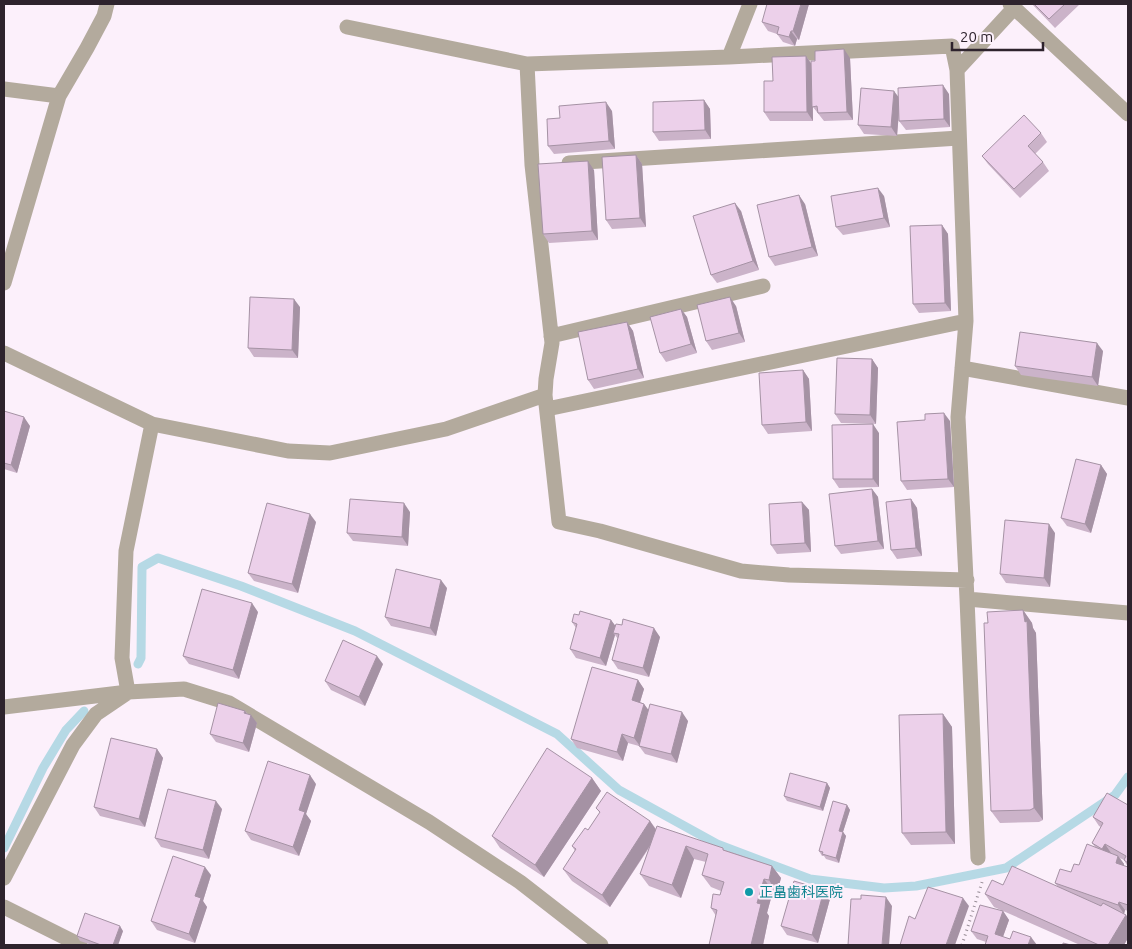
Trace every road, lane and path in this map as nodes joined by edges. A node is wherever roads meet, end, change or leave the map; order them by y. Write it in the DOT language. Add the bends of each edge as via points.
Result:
graph roads {
  1 [pos="107,4"];
  2 [pos="750,4"];
  3 [pos="1012,6"];
  4 [pos="347,28"];
  5 [pos="729,57"];
  6 [pos="527,64"];
  7 [pos="957,70"];
  8 [pos="4,89"];
  9 [pos="59,96"];
  10 [pos="1128,114"];
  11 [pos="959,138"];
  12 [pos="542,164"];
  13 [pos="4,283"];
  14 [pos="763,286"];
  15 [pos="966,321"];
  16 [pos="551,336"];
  17 [pos="4,353"];
  18 [pos="962,368"];
  19 [pos="1128,398"];
  20 [pos="546,402"];
  21 [pos="152,424"];
  22 [pos="966,580"];
  23 [pos="968,599"];
  24 [pos="1128,613"];
  25 [pos="128,692"];
  26 [pos="4,706"];
  27 [pos="978,858"];
  28 [pos="4,878"];
  29 [pos="984,878"];
  30 [pos="4,907"];
  31 [pos="80,945"];
  32 [pos="600,945"];
  33 [pos="962,945"];
  1 -- 9 [label="street" via="104,16"];
  2 -- 5 [label="street"];
  3 -- 7 [label="street"];
  3 -- 10 [label="street"];
  4 -- 6 [label="street"];
  5 -- 6 [label="street"];
  5 -- 7 [label="street" via="952,46"];
  6 -- 12 [label="street"];
  7 -- 11 [label="street"];
  8 -- 9 [label="street"];
  9 -- 13 [label="street"];
  11 -- 12 [label="street"];
  11 -- 15 [label="street"];
  12 -- 16 [label="street"];
  14 -- 16 [label="street"];
  15 -- 18 [label="street"];
  15 -- 20 [label="street"];
  16 -- 20 [label="street"];
  17 -- 21 [label="street"];
  18 -- 19 [label="street"];
  18 -- 22 [label="street" via="958,417"];
  20 -- 21 [label="street" via="446,430 330,453 288,451"];
  20 -- 22 [label="street" via="559,522 600,530 740,571"];
  21 -- 25 [label="street" via="126,551 122,658"];
  22 -- 23 [label="street"];
  23 -- 24 [label="street"];
  23 -- 27 [label="street"];
  25 -- 26 [label="street"];
  25 -- 28 [label="street" via="96,714 73,744"];
  25 -- 32 [label="street" via="184,689 229,704 429,822 520,882"];
  29 -- 33 [label="path"];
  30 -- 31 [label="street"];
}
